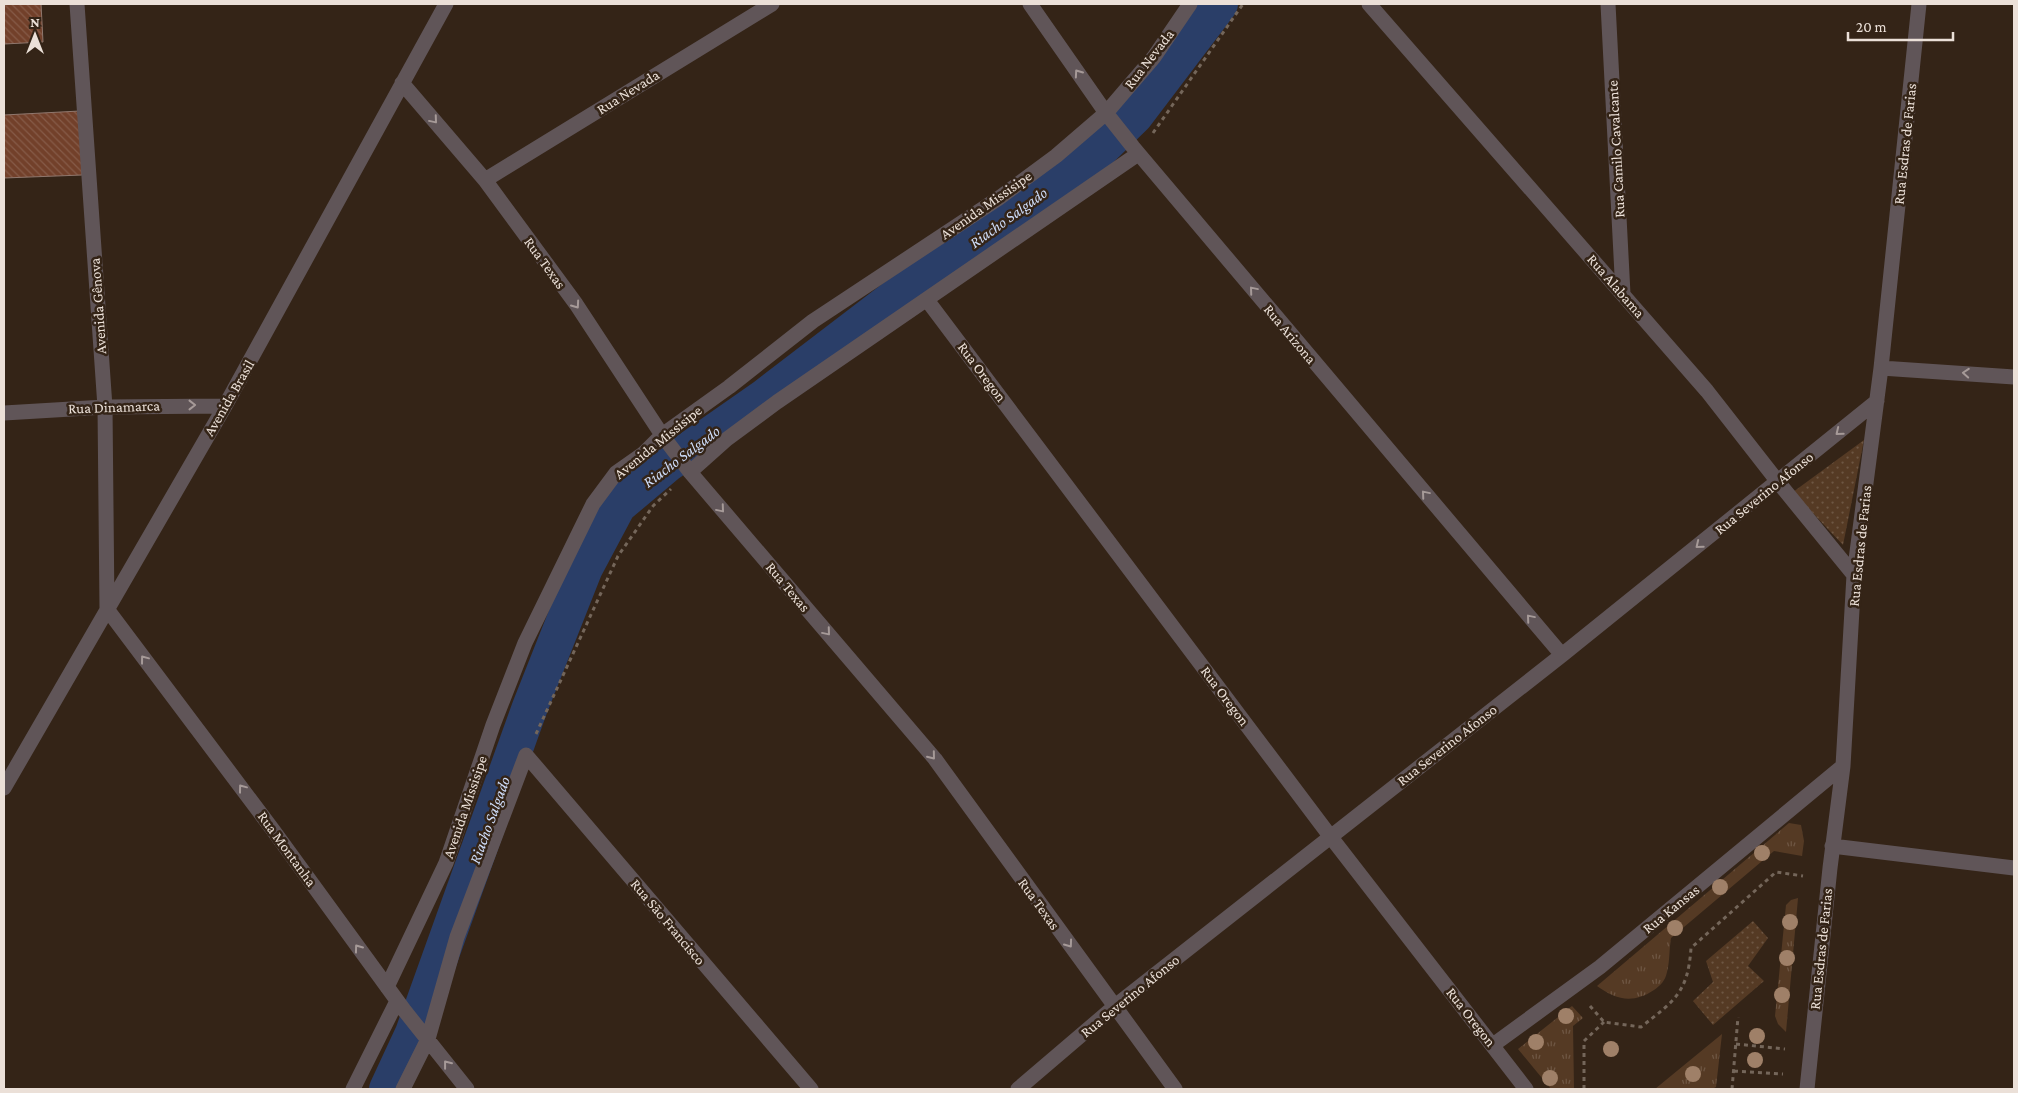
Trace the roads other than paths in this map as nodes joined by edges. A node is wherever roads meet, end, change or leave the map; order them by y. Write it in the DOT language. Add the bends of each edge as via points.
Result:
graph roads {
  1 [pos="77,4"];
  2 [pos="446,4"];
  3 [pos="772,4"];
  4 [pos="1030,4"];
  5 [pos="1190,4"];
  6 [pos="1369,4"];
  7 [pos="1608,4"];
  8 [pos="1919,4"];
  9 [pos="402,83"];
  10 [pos="1108,116"];
  11 [pos="1136,150"];
  12 [pos="485,180"];
  13 [pos="1624,294"];
  14 [pos="927,300"];
  15 [pos="1881,368"];
  16 [pos="2014,376"];
  17 [pos="1877,401"];
  18 [pos="225,406"];
  19 [pos="105,407"];
  20 [pos="4,413"];
  21 [pos="662,434"];
  22 [pos="688,470"];
  23 [pos="1778,482"];
  24 [pos="1854,576"];
  25 [pos="107,609"];
  26 [pos="1562,655"];
  27 [pos="1843,766"];
  28 [pos="4,788"];
  29 [pos="1330,836"];
  30 [pos="1832,846"];
  31 [pos="2014,868"];
  32 [pos="387,987"];
  33 [pos="400,1006"];
  34 [pos="1114,1007"];
  35 [pos="425,1036"];
  36 [pos="1493,1045"];
  37 [pos="353,1089"];
  38 [pos="402,1089"];
  39 [pos="467,1089"];
  40 [pos="811,1089"];
  41 [pos="1018,1089"];
  42 [pos="1175,1089"];
  43 [pos="1526,1089"];
  44 [pos="1807,1089"];
  1 -- 19 [label="street, Avenida Gênova"];
  2 -- 9 [label="street, Avenida Brasil"];
  3 -- 12 [label="street, Rua Nevada"];
  10 -- 4 [label="street, Rua Arizona, one-way"];
  5 -- 10 [label="street, Rua Nevada"];
  6 -- 13 [label="street, Rua Alabama"];
  7 -- 13 [label="street, Rua Camilo Cavalcante"];
  8 -- 15 [label="street, Rua Esdras de Farias"];
  9 -- 12 [label="street, Rua Texas, one-way"];
  9 -- 18 [label="street, Avenida Brasil"];
  10 -- 11 [label="street, Rua Arizona"];
  10 -- 21 [label="street, Avenida Missisipe" via="999,198 813,321 729,387"];
  11 -- 14 [label="street"];
  26 -- 11 [label="street, Rua Arizona, one-way"];
  12 -- 21 [label="street, Rua Texas, one-way" via="576,304"];
  13 -- 23 [label="street, Rua Alabama" via="1707,391"];
  14 -- 22 [label="street" via="777,402"];
  14 -- 29 [label="street, Rua Oregon"];
  16 -- 15 [label="street, one-way"];
  15 -- 17 [label="street, Rua Esdras de Farias"];
  17 -- 23 [label="street, Rua Severino Afonso, one-way"];
  17 -- 24 [label="street, Rua Esdras de Farias"];
  19 -- 18 [label="street, Rua Dinamarca, one-way"];
  18 -- 25 [label="street, Avenida Brasil"];
  19 -- 20 [label="street, Rua Dinamarca"];
  19 -- 25 [label="street, Avenida Gênova"];
  21 -- 22 [label="street, Rua Texas"];
  21 -- 32 [label="street, Avenida Missisipe" via="643,454 616,473 593,504 525,642 446,863"];
  22 -- 34 [label="street, Rua Texas, one-way" via="935,759"];
  23 -- 24 [label="street, Rua Alabama"];
  23 -- 26 [label="street, Rua Severino Afonso, one-way"];
  24 -- 27 [label="street, Rua Esdras de Farias"];
  25 -- 28 [label="street, Avenida Brasil"];
  32 -- 25 [label="street, Rua Montanha, one-way" via="274,830"];
  26 -- 29 [label="street, Rua Severino Afonso"];
  27 -- 30 [label="street, Rua Esdras de Farias"];
  27 -- 36 [label="street, Rua Kansas" via="1600,967"];
  29 -- 34 [label="street, Rua Severino Afonso"];
  29 -- 36 [label="street, Rua Oregon"];
  30 -- 31 [label="street"];
  30 -- 44 [label="street, Rua Esdras de Farias"];
  32 -- 33 [label="street, Rua Montanha"];
  33 -- 35 [label="street, Rua Montanha"];
  33 -- 37 [label="street"];
  34 -- 41 [label="street, Rua Severino Afonso"];
  34 -- 42 [label="street, Rua Texas"];
  35 -- 38 [label="street"];
  39 -- 35 [label="street, Rua Montanha, one-way"];
  35 -- 40 [label="street, Rua São Francisco" via="457,937 526,755"];
  36 -- 43 [label="street, Rua Oregon"];
}
